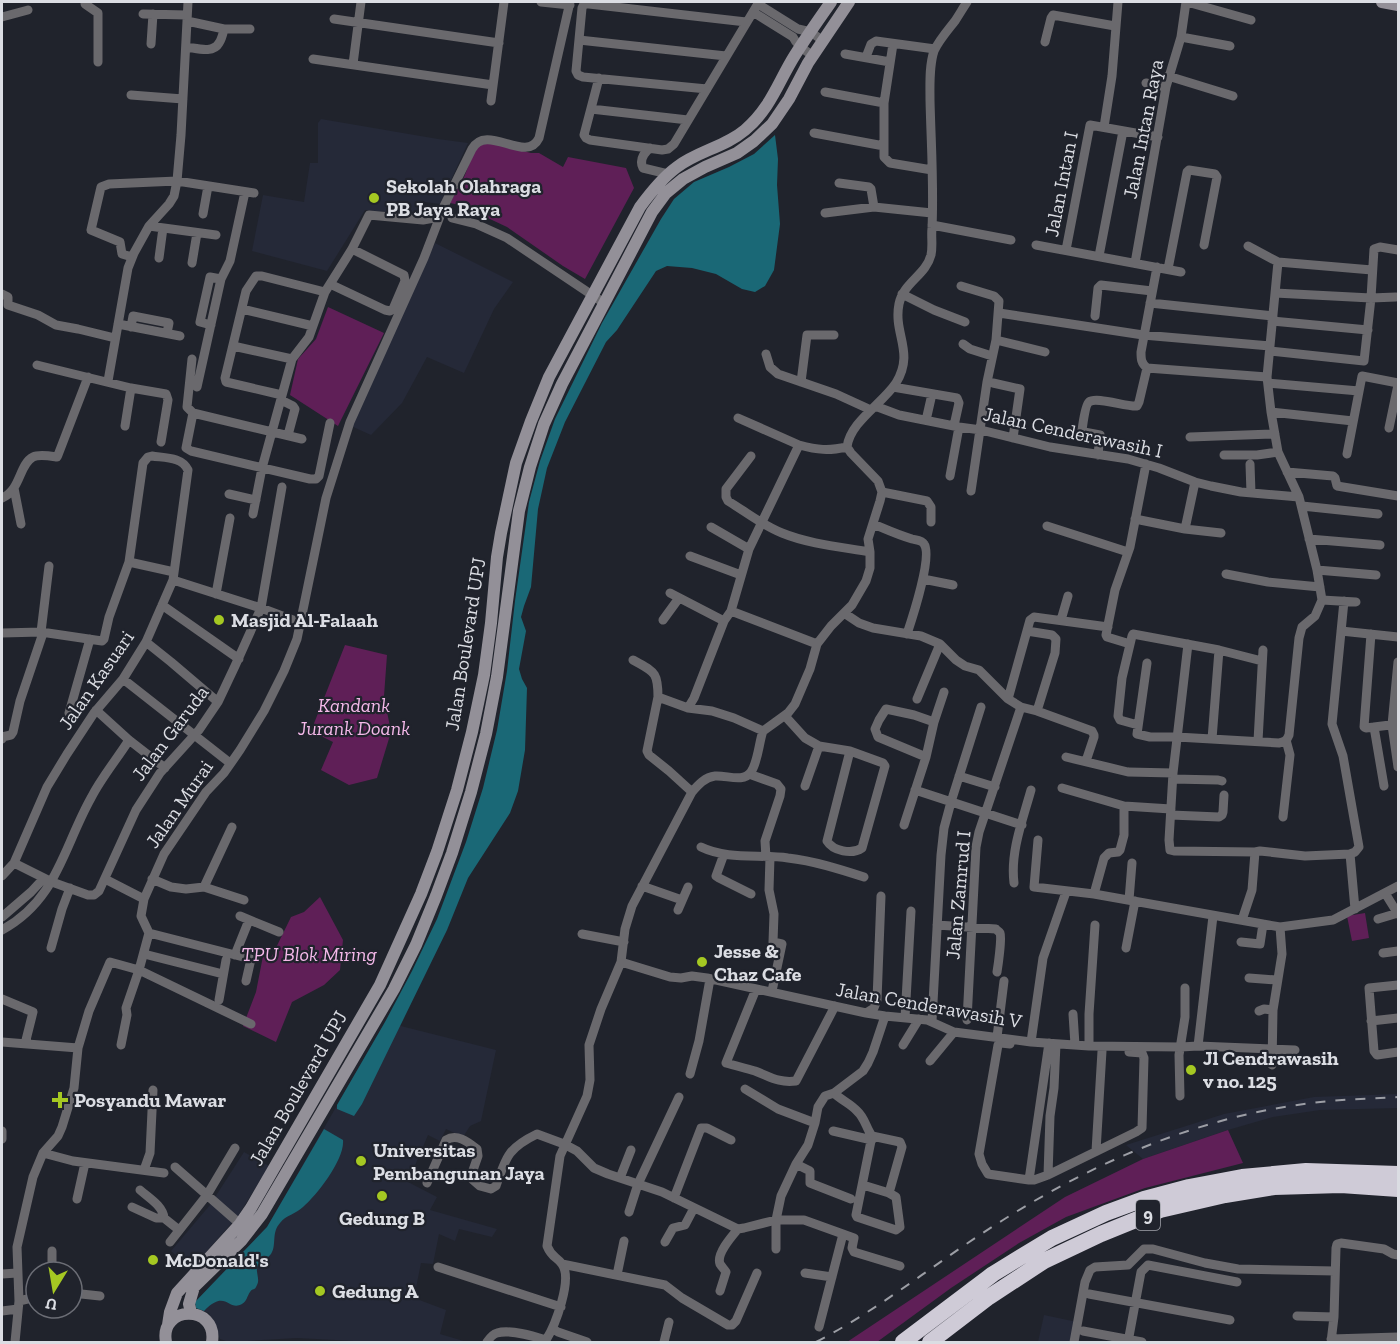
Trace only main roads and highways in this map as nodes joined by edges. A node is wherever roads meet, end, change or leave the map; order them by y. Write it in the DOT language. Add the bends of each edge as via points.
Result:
graph roads {
  1 [pos="1398,1174"];
  2 [pos="1398,1189"];
  3 [pos="903,1342"];
  4 [pos="930,1342"];
  1 -- 3 [label="highway, 9" via="1306,1171 1242,1177 1144,1199 1052,1239 993,1274"];
  2 -- 4 [label="highway, 9" via="1341,1185 1274,1187 1160,1210 1044,1261"];
}
